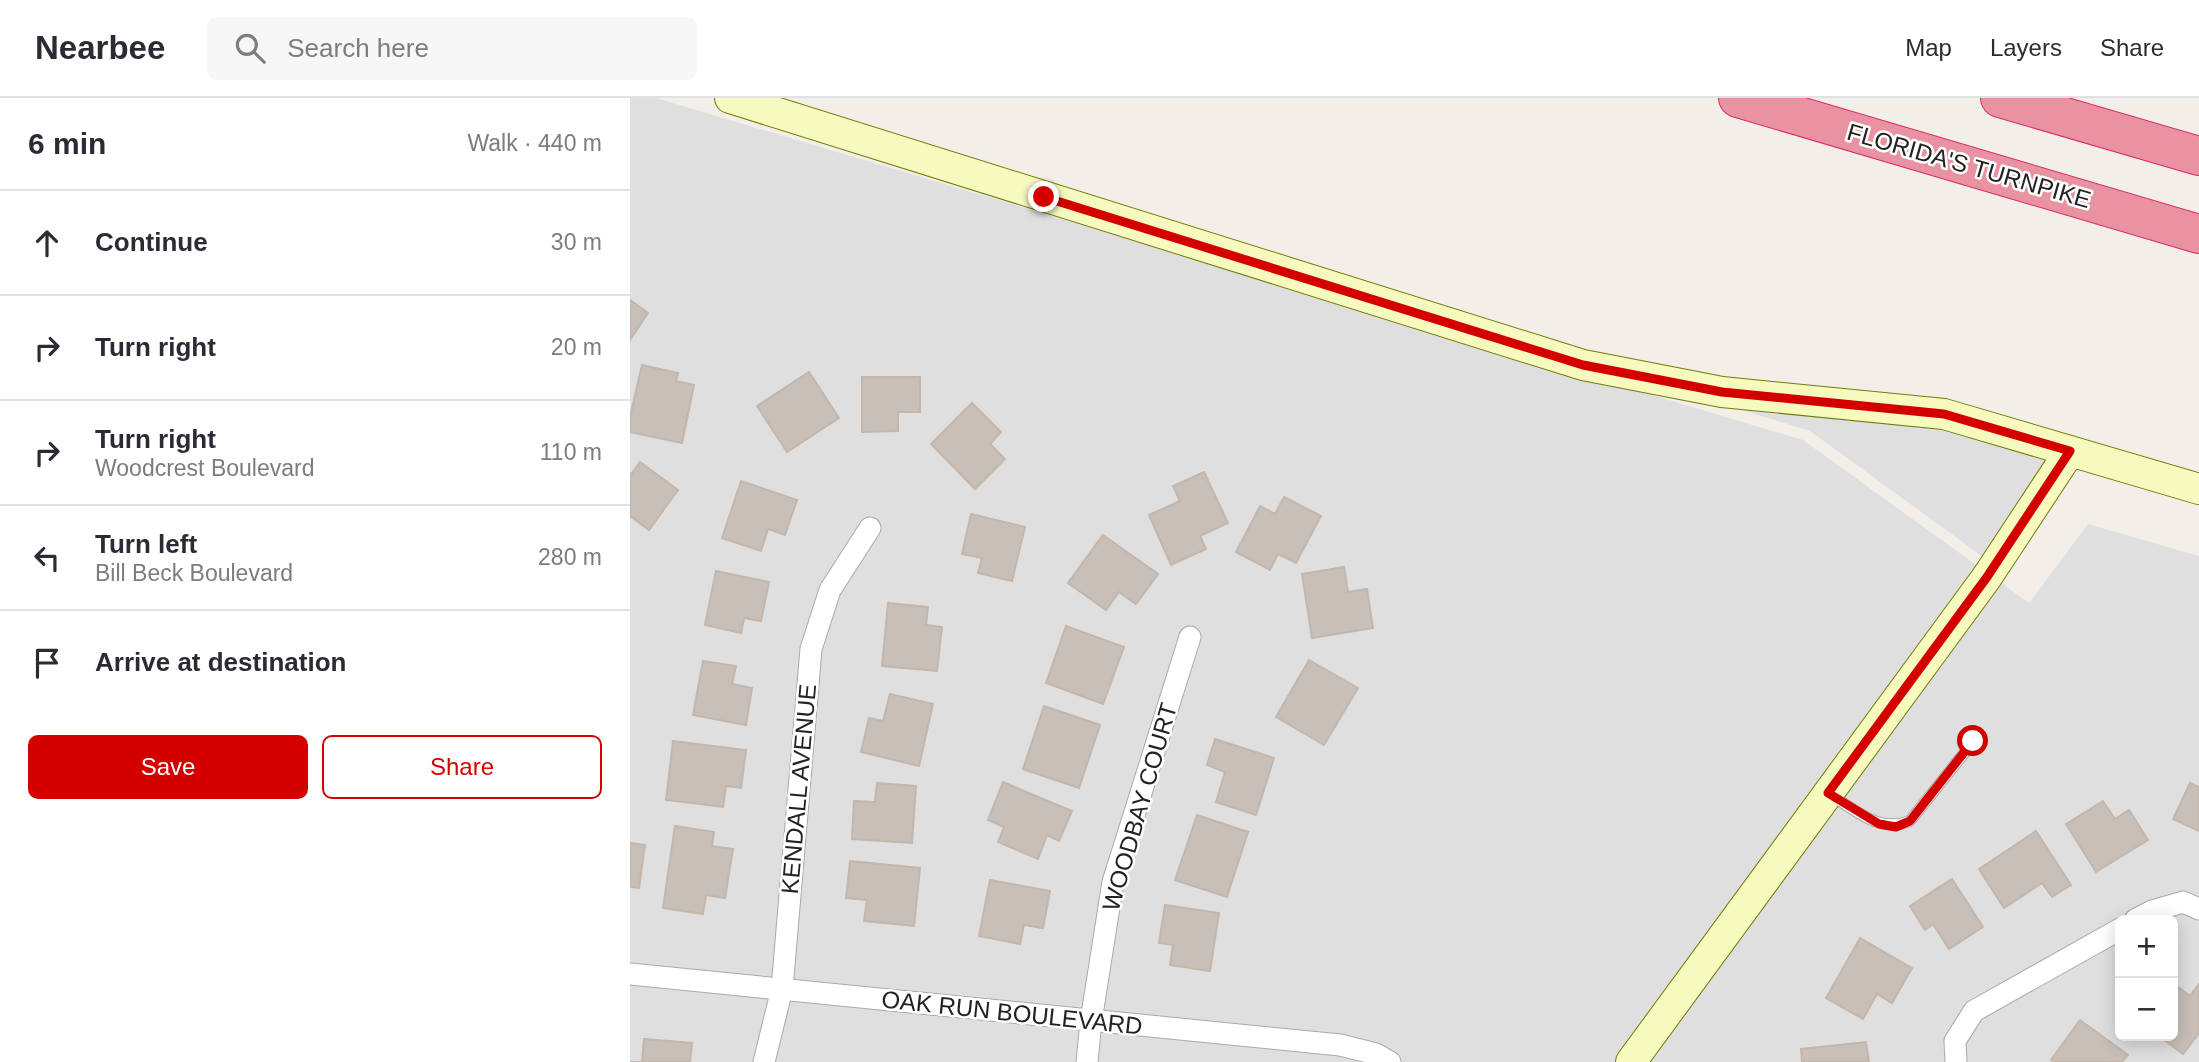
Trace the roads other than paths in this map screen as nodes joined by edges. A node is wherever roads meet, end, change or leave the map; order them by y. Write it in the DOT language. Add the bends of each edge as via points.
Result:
graph roads {
  1 [pos="730,98"];
  2 [pos="786,98"];
  3 [pos="1738,98"];
  4 [pos="2000,98"];
  5 [pos="872,143"];
  6 [pos="2199,156"];
  7 [pos="2199,234"];
  8 [pos="2070,451"];
  9 [pos="2199,489"];
  10 [pos="870,528"];
  11 [pos="1189,637"];
  12 [pos="1973,741"];
  13 [pos="1828,793"];
  14 [pos="2191,905"];
  15 [pos="2144,915"];
  16 [pos="2115,932"];
  17 [pos="630,974"];
  18 [pos="782,989"];
  19 [pos="1091,1021"];
  20 [pos="764,1062"];
  21 [pos="1087,1062"];
  22 [pos="1390,1062"];
  23 [pos="1631,1062"];
  24 [pos="1956,1062"];
  1 -- 5 [label="street"];
  2 -- 5 [label="street"];
  3 -- 7 [label="highway, FLORIDA'S TURNPIKE"];
  4 -- 6 [label="highway"];
  5 -- 8 [label="street" via="1583,365 1722,392 1944,414"];
  8 -- 9 [label="street"];
  8 -- 13 [label="street" via="1987,577"];
  10 -- 18 [label="street, KENDALL AVENUE" via="830,590 811,649"];
  11 -- 19 [label="street, WOODBAY COURT" via="1113,882"];
  12 -- 13 [label="lane" via="1910,821 1896,827 1879,824"];
  13 -- 23 [label="street"];
  14 -- 15 [label="street"];
  16 -- 24 [label="street" via="1974,1012 1955,1041"];
  17 -- 18 [label="street, OAK RUN BOULEVARD"];
  18 -- 19 [label="street, OAK RUN BOULEVARD"];
  18 -- 20 [label="street, KENDALL AVENUE"];
  19 -- 21 [label="street, WOODBAY COURT"];
  19 -- 22 [label="street, OAK RUN BOULEVARD" via="1340,1045"];
}
